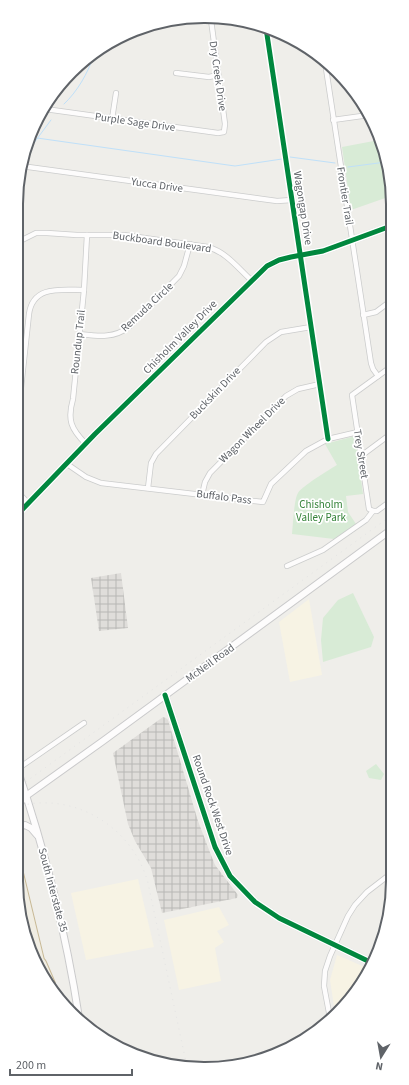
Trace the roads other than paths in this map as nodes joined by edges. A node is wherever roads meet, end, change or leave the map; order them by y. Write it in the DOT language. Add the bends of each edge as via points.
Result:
graph roads {
  1 [pos="211,23"];
  2 [pos="267,34"];
  3 [pos="326,70"];
  4 [pos="176,73"];
  5 [pos="218,75"];
  6 [pos="116,93"];
  7 [pos="49,111"];
  8 [pos="363,116"];
  9 [pos="112,119"];
  10 [pos="333,120"];
  11 [pos="224,132"];
  12 [pos="27,167"];
  13 [pos="292,200"];
  14 [pos="386,228"];
  15 [pos="87,235"];
  16 [pos="23,239"];
  17 [pos="352,240"];
  18 [pos="190,244"];
  19 [pos="300,255"];
  20 [pos="252,280"];
  21 [pos="84,290"];
  22 [pos="386,304"];
  23 [pos="364,315"];
  24 [pos="311,327"];
  25 [pos="79,334"];
  26 [pos="23,364"];
  27 [pos="386,370"];
  28 [pos="378,376"];
  29 [pos="320,384"];
  30 [pos="358,432"];
  31 [pos="386,438"];
  32 [pos="328,439"];
  33 [pos="86,444"];
  34 [pos="361,456"];
  35 [pos="67,464"];
  36 [pos="148,488"];
  37 [pos="202,495"];
  38 [pos="23,498"];
  39 [pos="28,503"];
  40 [pos="386,504"];
  41 [pos="23,508"];
  42 [pos="373,511"];
  43 [pos="386,533"];
  44 [pos="287,566"];
  45 [pos="165,695"];
  46 [pos="84,722"];
  47 [pos="23,763"];
  48 [pos="23,788"];
  49 [pos="26,796"];
  50 [pos="23,797"];
  51 [pos="23,800"];
  52 [pos="23,826"];
  53 [pos="38,836"];
  54 [pos="386,877"];
  55 [pos="23,888"];
  56 [pos="335,946"];
  57 [pos="41,959"];
  58 [pos="367,961"];
  59 [pos="78,1011"];
  60 [pos="329,1013"];
  1 -- 5 [label="street, Dry Creek Drive"];
  2 -- 13 [label="street, Wagongap Drive"];
  3 -- 10 [label="street, Frontier Trail"];
  4 -- 5 [label="street"];
  5 -- 11 [label="street, Dry Creek Drive"];
  6 -- 9 [label="street"];
  7 -- 9 [label="street, Purple Sage Drive"];
  8 -- 10 [label="street"];
  9 -- 11 [label="street, Purple Sage Drive"];
  10 -- 17 [label="street, Frontier Trail"];
  12 -- 13 [label="street, Yucca Drive" via="278,201"];
  13 -- 19 [label="street, Wagongap Drive"];
  14 -- 17 [label="street, Chisholm Valley Drive"];
  15 -- 16 [label="street, Buckboard Boulevard" via="42,233"];
  15 -- 18 [label="street, Buckboard Boulevard" via="124,235"];
  15 -- 21 [label="street, Roundup Trail"];
  17 -- 19 [label="street, Chisholm Valley Drive" via="323,252"];
  17 -- 23 [label="street, Frontier Trail"];
  18 -- 20 [label="street, Buckboard Boulevard" via="218,251"];
  18 -- 25 [label="street, Remuda Circle" via="180,276 129,327 111,336"];
  19 -- 20 [label="street, Chisholm Valley Drive" via="273,263"];
  19 -- 24 [label="street, Wagongap Drive"];
  20 -- 33 [label="street, Chisholm Valley Drive"];
  21 -- 25 [label="street, Roundup Trail"];
  21 -- 26 [label="street" via="46,292 32,302 28,314"];
  22 -- 23 [label="street" via="376,312"];
  23 -- 28 [label="street, Frontier Trail" via="371,363"];
  24 -- 29 [label="street, Wagongap Drive"];
  24 -- 36 [label="street, Buckskin Drive" via="281,332 266,342 156,454 151,463"];
  25 -- 33 [label="street, Roundup Trail" via="70,416 75,432"];
  27 -- 28 [label="street"];
  28 -- 30 [label="street, Trey Street" via="352,395"];
  29 -- 32 [label="street, Wagongap Drive"];
  29 -- 37 [label="street, Wagon Wheel Drive" via="298,389 286,396 210,473"];
  30 -- 32 [label="street, Buffalo Pass"];
  30 -- 34 [label="street, Trey Street"];
  31 -- 34 [label="street"];
  32 -- 37 [label="street, Buffalo Pass" via="306,451 277,477 268,488 263,502"];
  33 -- 35 [label="street, Chisholm Valley Drive"];
  34 -- 42 [label="street, Trey Street" via="369,509"];
  35 -- 36 [label="street, Buffalo Pass" via="98,482"];
  35 -- 39 [label="street, Chisholm Valley Drive"];
  36 -- 37 [label="street, Buffalo Pass"];
  38 -- 39 [label="street"];
  39 -- 41 [label="street, Chisholm Valley Drive"];
  40 -- 42 [label="street"];
  42 -- 44 [label="street" via="366,520 323,550"];
  43 -- 45 [label="main road, McNeil Road"];
  45 -- 49 [label="main road, McNeil Road"];
  45 -- 56 [label="street, Round Rock West Drive" via="215,847 230,876 267,911"];
  46 -- 47 [label="street"];
  48 -- 49 [label="main road, South Interstate 35"];
  49 -- 50 [label="main road, McNeil Road"];
  49 -- 51 [label="main road, McNeil Road"];
  49 -- 53 [label="main road, South Interstate 35"];
  52 -- 53 [label="main road" via="31,828"];
  53 -- 59 [label="main road, South Interstate 35" via="60,916"];
  54 -- 56 [label="street" via="355,905"];
  55 -- 57 [label="highway"];
  56 -- 58 [label="street, Round Rock West Drive"];
  56 -- 60 [label="street" via="324,978"];
}
